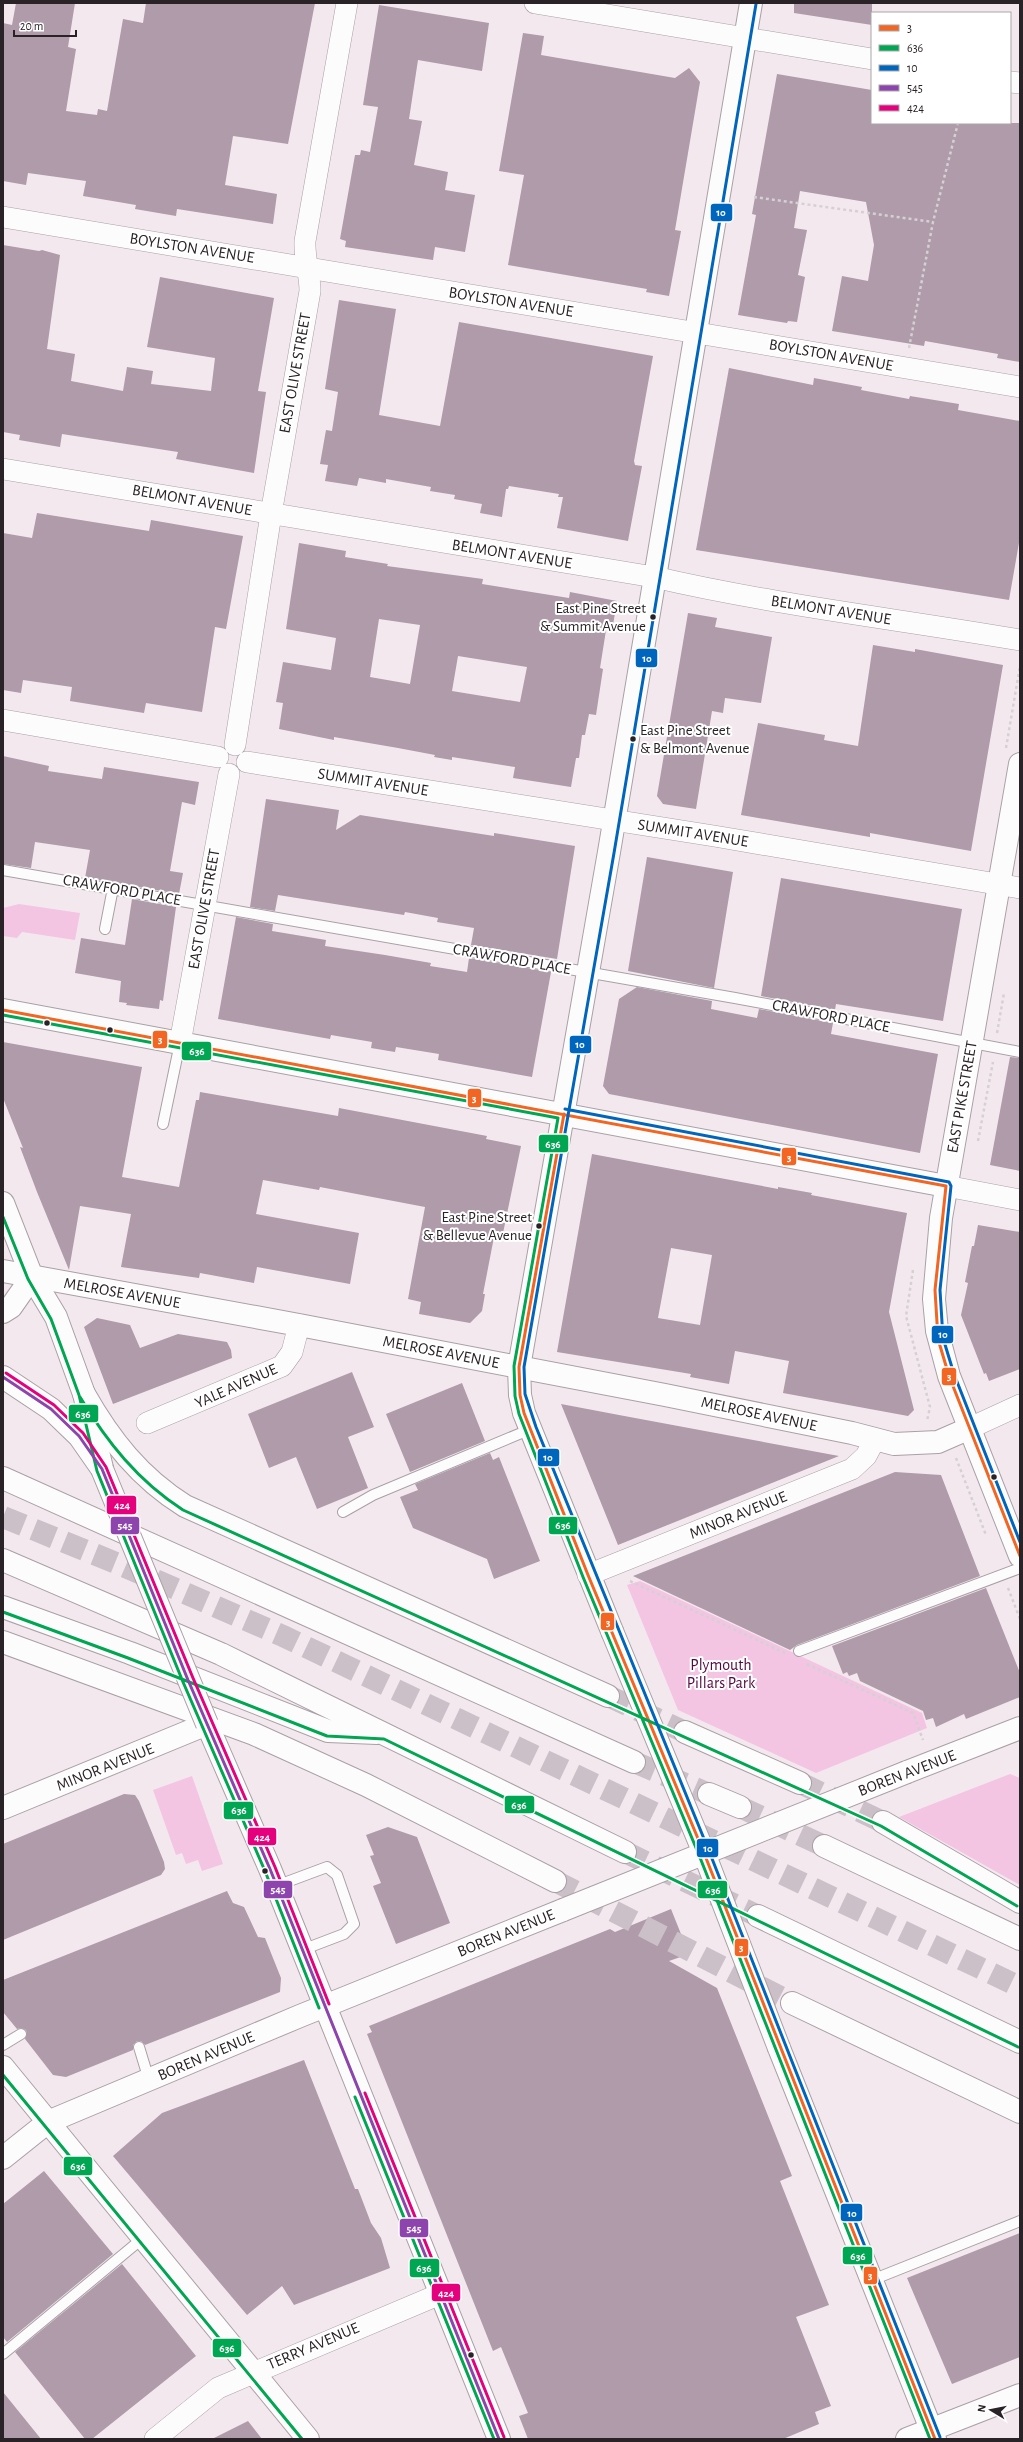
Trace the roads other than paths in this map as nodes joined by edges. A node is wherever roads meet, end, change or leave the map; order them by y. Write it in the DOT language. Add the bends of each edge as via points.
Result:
graph roads {
  1 [pos="347,3"];
  2 [pos="535,3"];
  3 [pos="751,3"];
  4 [pos="745,38"];
  5 [pos="871,59"];
  6 [pos="3,217"];
  7 [pos="308,267"];
  8 [pos="696,332"];
  9 [pos="1020,387"];
  10 [pos="3,468"];
  11 [pos="271,514"];
  12 [pos="654,577"];
  13 [pos="1020,640"];
  14 [pos="3,720"];
  15 [pos="235,745"];
  16 [pos="218,757"];
  17 [pos="247,762"];
  18 [pos="1020,764"];
  19 [pos="229,774"];
  20 [pos="614,821"];
  21 [pos="3,870"];
  22 [pos="1010,886"];
  23 [pos="113,888"];
  24 [pos="204,904"];
  25 [pos="105,930"];
  26 [pos="588,972"];
  27 [pos="3,1010"];
  28 [pos="180,1043"];
  29 [pos="971,1043"];
  30 [pos="1020,1052"];
  31 [pos="564,1114"];
  32 [pos="163,1124"];
  33 [pos="946,1186"];
  34 [pos="1020,1200"];
  35 [pos="3,1203"];
  36 [pos="3,1272"];
  37 [pos="32,1277"];
  38 [pos="3,1312"];
  39 [pos="299,1325"];
  40 [pos="519,1367"];
  41 [pos="3,1377"];
  42 [pos="84,1394"];
  43 [pos="1020,1405"];
  44 [pos="147,1423"];
  45 [pos="970,1428"];
  46 [pos="531,1429"];
  47 [pos="875,1439"];
  48 [pos="102,1469"];
  49 [pos="3,1478"];
  50 [pos="343,1512"];
  51 [pos="1020,1556"];
  52 [pos="3,1560"];
  53 [pos="1020,1568"];
  54 [pos="588,1575"];
  55 [pos="3,1607"];
  56 [pos="3,1642"];
  57 [pos="799,1651"];
  58 [pos="608,1696"];
  59 [pos="207,1724"];
  60 [pos="1020,1728"];
  61 [pos="685,1732"];
  62 [pos="385,1734"];
  63 [pos="634,1762"];
  64 [pos="800,1783"];
  65 [pos="709,1794"];
  66 [pos="740,1807"];
  67 [pos="3,1808"];
  68 [pos="883,1822"];
  69 [pos="824,1846"];
  70 [pos="625,1852"];
  71 [pos="704,1854"];
  72 [pos="555,1881"];
  73 [pos="276,1886"];
  74 [pos="1020,1902"];
  75 [pos="758,1916"];
  76 [pos="1020,1939"];
  77 [pos="302,1950"];
  78 [pos="792,2003"];
  79 [pos="324,2006"];
  80 [pos="21,2034"];
  81 [pos="1020,2042"];
  82 [pos="3,2045"];
  83 [pos="139,2047"];
  84 [pos="3,2067"];
  85 [pos="149,2080"];
  86 [pos="1020,2112"];
  87 [pos="48,2122"];
  88 [pos="3,2158"];
  89 [pos="1020,2221"];
  90 [pos="143,2238"];
  91 [pos="872,2280"];
  92 [pos="440,2294"];
  93 [pos="3,2354"];
  94 [pos="252,2371"];
  95 [pos="1020,2395"];
  96 [pos="934,2435"];
  97 [pos="155,2439"];
  98 [pos="308,2439"];
  99 [pos="499,2439"];
  100 [pos="907,2439"];
  1 -- 7 [label="street, EAST OLIVE STREET" via="305,241"];
  2 -- 4 [label="street"];
  3 -- 4 [label="main road"];
  4 -- 5 [label="street"];
  4 -- 8 [label="main road"];
  6 -- 7 [label="street, BOYLSTON AVENUE"];
  7 -- 8 [label="street, BOYLSTON AVENUE"];
  7 -- 11 [label="street, EAST OLIVE STREET" via="310,291"];
  8 -- 9 [label="street, BOYLSTON AVENUE"];
  8 -- 12 [label="main road"];
  10 -- 11 [label="street, BELMONT AVENUE"];
  11 -- 12 [label="street, BELMONT AVENUE"];
  11 -- 15 [label="street, EAST OLIVE STREET"];
  12 -- 13 [label="street, BELMONT AVENUE" via="706,590"];
  12 -- 20 [label="main road"];
  14 -- 16 [label="street"];
  15 -- 16 [label="street" via="223,747"];
  15 -- 17 [label="street" via="244,750"];
  16 -- 19 [label="street" via="220,769"];
  17 -- 19 [label="street" via="239,773"];
  17 -- 20 [label="street, SUMMIT AVENUE"];
  18 -- 22 [label="main road, EAST PIKE STREET"];
  19 -- 24 [label="street, EAST OLIVE STREET"];
  20 -- 22 [label="street, SUMMIT AVENUE"];
  20 -- 26 [label="main road"];
  21 -- 23 [label="lane, CRAWFORD PLACE"];
  22 -- 29 [label="main road, EAST PIKE STREET"];
  23 -- 24 [label="lane, CRAWFORD PLACE"];
  23 -- 25 [label="lane"];
  24 -- 26 [label="lane, CRAWFORD PLACE"];
  24 -- 28 [label="street, EAST OLIVE STREET"];
  26 -- 29 [label="lane, CRAWFORD PLACE"];
  26 -- 31 [label="main road"];
  27 -- 28 [label="main road"];
  28 -- 31 [label="main road"];
  28 -- 32 [label="lane"];
  29 -- 30 [label="lane, CRAWFORD PLACE"];
  29 -- 33 [label="main road, EAST PIKE STREET"];
  31 -- 33 [label="main road"];
  31 -- 40 [label="main road"];
  33 -- 34 [label="street"];
  33 -- 45 [label="main road, EAST PIKE STREET" via="934,1314 946,1369"];
  35 -- 37 [label="main road"];
  36 -- 37 [label="main road, MELROSE AVENUE"];
  37 -- 38 [label="main road" via="11,1307"];
  37 -- 39 [label="main road, MELROSE AVENUE"];
  37 -- 42 [label="main road" via="56,1317"];
  39 -- 40 [label="main road, MELROSE AVENUE"];
  39 -- 44 [label="street, YALE AVENUE" via="292,1352 282,1366"];
  40 -- 46 [label="main road" via="520,1395"];
  40 -- 47 [label="main road, MELROSE AVENUE"];
  41 -- 48 [label="main road" via="51,1410 79,1436"];
  42 -- 48 [label="main road"];
  42 -- 58 [label="main road" via="108,1434 132,1464 157,1487 185,1506"];
  43 -- 45 [label="street"];
  45 -- 47 [label="main road, MELROSE AVENUE" via="930,1444 894,1444"];
  45 -- 51 [label="main road, EAST PIKE STREET"];
  46 -- 50 [label="lane" via="373,1495"];
  46 -- 54 [label="main road"];
  47 -- 54 [label="street, MINOR AVENUE" via="866,1456 852,1469"];
  48 -- 59 [label="main road, bridge"];
  49 -- 63 [label="main road"];
  52 -- 62 [label="main road" via="214,1651"];
  53 -- 57 [label="lane"];
  54 -- 71 [label="main road, bridge"];
  55 -- 62 [label="main road" via="130,1653 328,1731"];
  56 -- 72 [label="main road" via="254,1734 366,1785"];
  59 -- 67 [label="main road, MINOR AVENUE"];
  59 -- 73 [label="main road"];
  60 -- 71 [label="main road, BOREN AVENUE, bridge"];
  61 -- 64 [label="main road"];
  62 -- 70 [label="main road"];
  65 -- 66 [label="main road"];
  68 -- 74 [label="main road"];
  69 -- 76 [label="main road"];
  71 -- 79 [label="main road, BOREN AVENUE, bridge"];
  71 -- 91 [label="main road, bridge"];
  73 -- 77 [label="main road"];
  73 -- 77 [label="lane" via="327,1867 337,1875 354,1924 344,1934"];
  75 -- 81 [label="main road"];
  77 -- 79 [label="main road"];
  78 -- 86 [label="main road"];
  79 -- 85 [label="main road, BOREN AVENUE"];
  79 -- 92 [label="main road"];
  80 -- 82 [label="lane"];
  83 -- 85 [label="lane"];
  84 -- 87 [label="main road"];
  85 -- 87 [label="main road, BOREN AVENUE"];
  87 -- 88 [label="main road, BOREN AVENUE"];
  87 -- 90 [label="main road"];
  89 -- 91 [label="lane"];
  90 -- 93 [label="lane"];
  90 -- 94 [label="main road"];
  91 -- 96 [label="main road"];
  92 -- 94 [label="street, TERRY AVENUE"];
  92 -- 99 [label="main road"];
  94 -- 97 [label="street, TERRY AVENUE" via="218,2388"];
  94 -- 98 [label="main road"];
  95 -- 96 [label="main road"];
  96 -- 100 [label="main road"];
}
